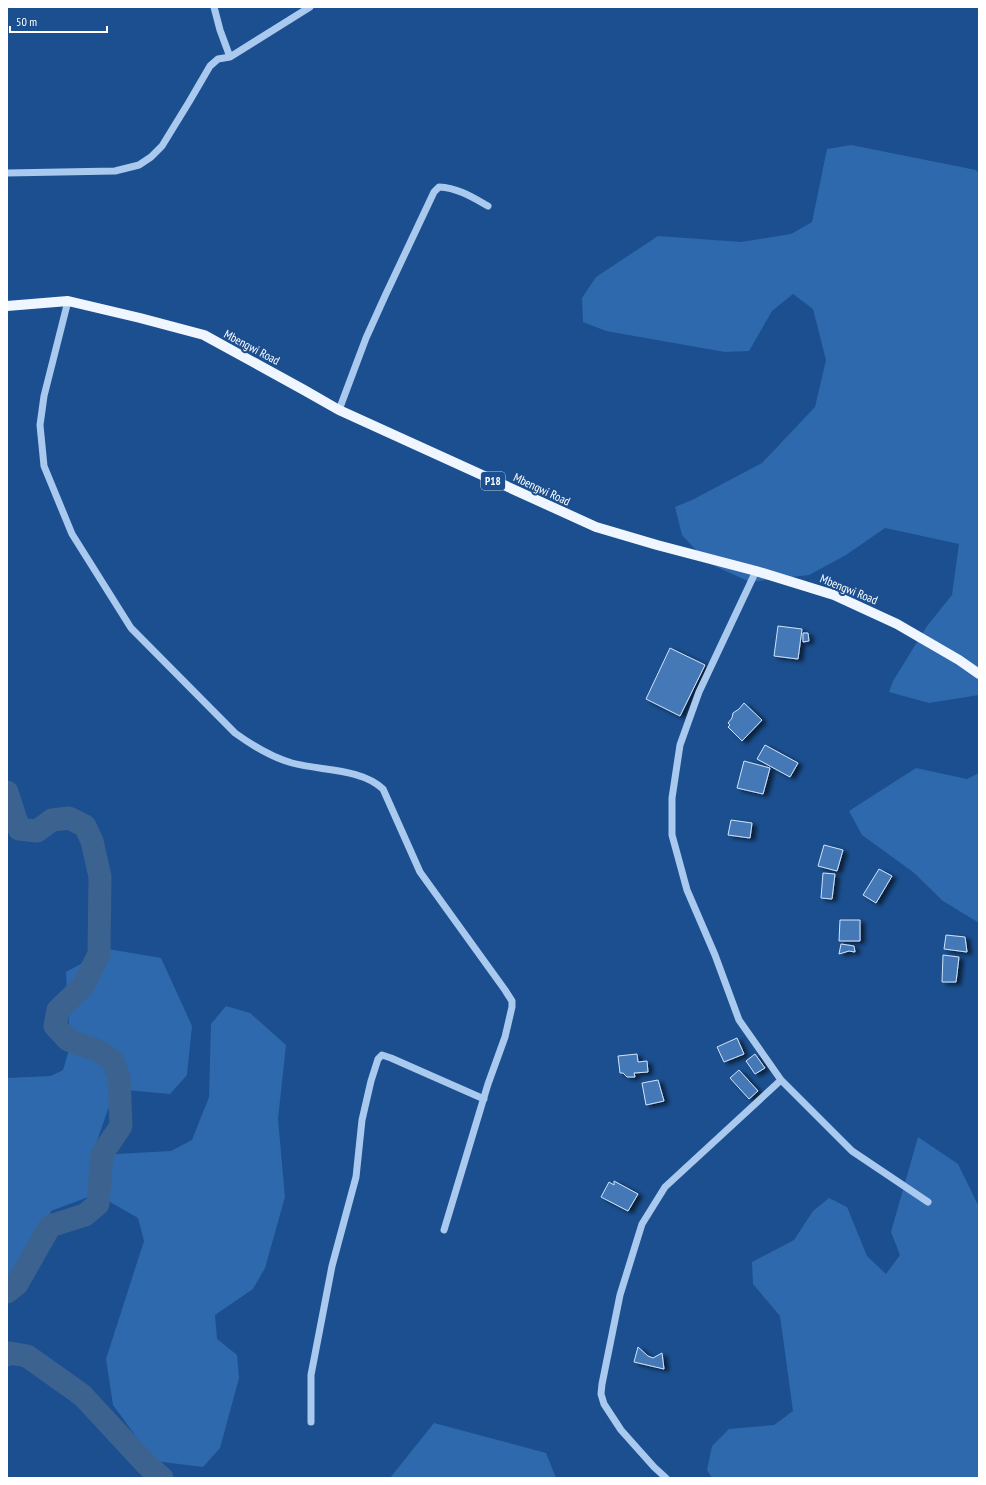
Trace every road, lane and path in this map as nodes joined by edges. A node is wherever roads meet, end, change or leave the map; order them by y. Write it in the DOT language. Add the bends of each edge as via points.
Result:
graph roads {
  1 [pos="214,7"];
  2 [pos="310,7"];
  3 [pos="230,57"];
  4 [pos="7,173"];
  5 [pos="488,206"];
  6 [pos="68,301"];
  7 [pos="7,306"];
  8 [pos="339,410"];
  9 [pos="756,571"];
  10 [pos="979,674"];
  11 [pos="781,1080"];
  12 [pos="484,1099"];
  13 [pos="928,1202"];
  14 [pos="444,1230"];
  15 [pos="311,1422"];
  16 [pos="666,1478"];
  1 -- 3 [label="street"];
  2 -- 3 [label="street"];
  3 -- 4 [label="street" via="218,58 210,66 162,146 139,165 115,171"];
  5 -- 8 [label="street" via="454,189 439,187 434,192 384,296"];
  6 -- 7 [label="main road, Mbengwi Road / P18"];
  6 -- 8 [label="main road, Mbengwi Road / P18" via="204,335"];
  6 -- 12 [label="street" via="44,396 40,425 44,466 72,534 130,628 235,733 274,757 360,776 383,789 420,872 512,1001 505,1037"];
  8 -- 9 [label="main road, Mbengwi Road / P18" via="596,527"];
  9 -- 10 [label="main road, Mbengwi Road / P18" via="834,595 897,624"];
  9 -- 11 [label="street" via="699,692 680,745 672,798 672,835 687,890 739,1020"];
  11 -- 13 [label="street" via="852,1151"];
  11 -- 16 [label="street" via="665,1187 642,1224 620,1295 602,1384 602,1399 621,1430"];
  12 -- 14 [label="street"];
  12 -- 15 [label="street" via="391,1058 382,1056 378,1059 362,1120 356,1177 332,1266 311,1375"];
}
